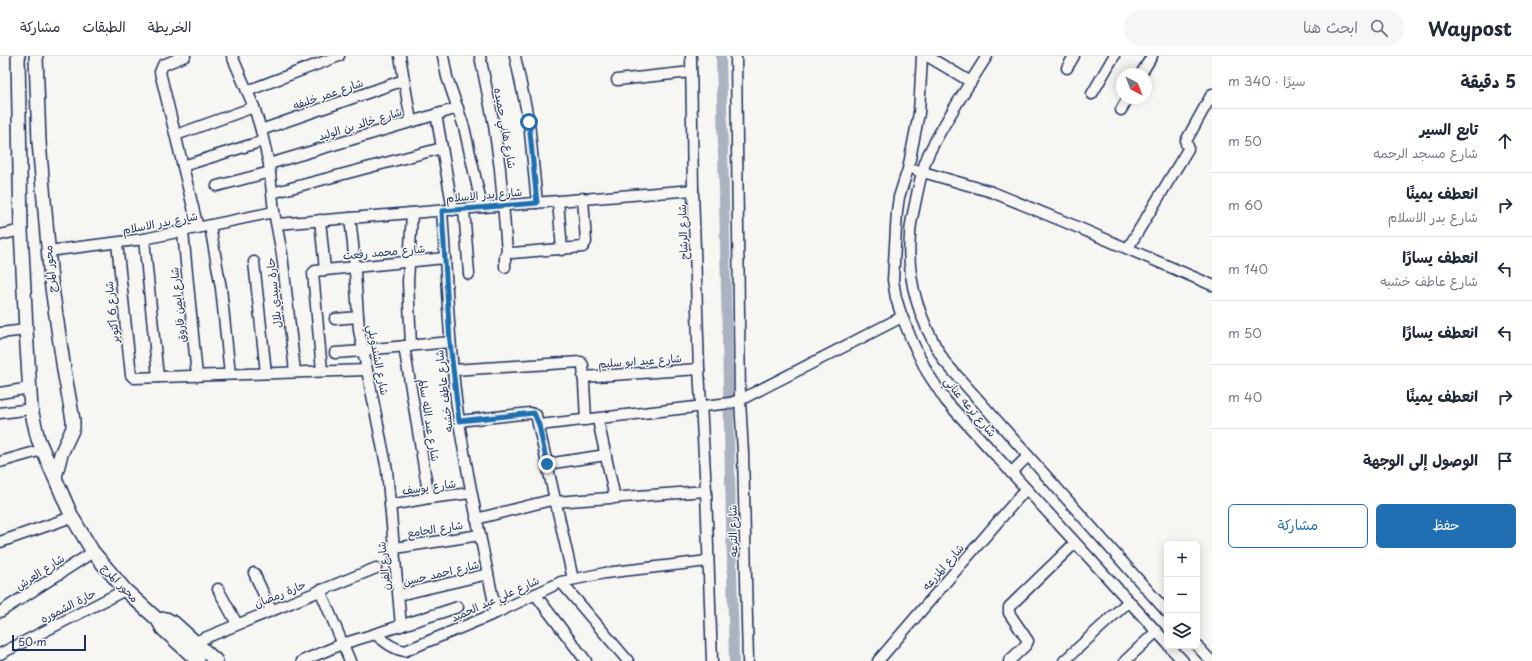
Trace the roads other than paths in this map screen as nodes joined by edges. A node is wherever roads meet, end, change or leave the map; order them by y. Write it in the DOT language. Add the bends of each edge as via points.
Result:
graph roads {
  1 [pos="18,56"];
  2 [pos="36,56"];
  3 [pos="185,56"];
  4 [pos="232,56"];
  5 [pos="338,56"];
  6 [pos="400,56"];
  7 [pos="443,56"];
  8 [pos="480,56"];
  9 [pos="515,56"];
  10 [pos="691,56"];
  11 [pos="736,56"];
  12 [pos="922,56"];
  13 [pos="927,56"];
  14 [pos="986,56"];
  15 [pos="1074,56"];
  16 [pos="1114,56"];
  17 [pos="1152,56"];
  18 [pos="1067,68"];
  19 [pos="1145,68"];
  20 [pos="691,72"];
  21 [pos="404,80"];
  22 [pos="617,80"];
  23 [pos="971,82"];
  24 [pos="247,91"];
  25 [pos="1092,94"];
  26 [pos="1212,94"];
  27 [pos="1124,104"];
  28 [pos="254,107"];
  29 [pos="458,108"];
  30 [pos="1121,110"];
  31 [pos="436,114"];
  32 [pos="411,121"];
  33 [pos="261,130"];
  34 [pos="176,135"];
  35 [pos="264,141"];
  36 [pos="442,148"];
  37 [pos="183,166"];
  38 [pos="269,168"];
  39 [pos="908,168"];
  40 [pos="922,172"];
  41 [pos="217,186"];
  42 [pos="693,190"];
  43 [pos="272,193"];
  44 [pos="583,198"];
  45 [pos="558,201"];
  46 [pos="537,203"];
  47 [pos="504,205"];
  48 [pos="482,207"];
  49 [pos="464,209"];
  50 [pos="447,210"];
  51 [pos="274,212"];
  52 [pos="412,213"];
  53 [pos="350,218"];
  54 [pos="320,220"];
  55 [pos="277,224"];
  56 [pos="210,226"];
  57 [pos="198,228"];
  58 [pos="21,230"];
  59 [pos="183,232"];
  60 [pos="0,236"];
  61 [pos="144,239"];
  62 [pos="117,243"];
  63 [pos="1128,248"];
  64 [pos="562,250"];
  65 [pos="48,251"];
  66 [pos="507,251"];
  67 [pos="445,258"];
  68 [pos="254,262"];
  69 [pos="410,262"];
  70 [pos="354,267"];
  71 [pos="505,267"];
  72 [pos="325,270"];
  73 [pos="469,274"];
  74 [pos="1212,285"];
  75 [pos="358,317"];
  76 [pos="902,317"];
  77 [pos="335,319"];
  78 [pos="26,330"];
  79 [pos="0,333"];
  80 [pos="450,342"];
  81 [pos="408,346"];
  82 [pos="363,351"];
  83 [pos="335,353"];
  84 [pos="699,369"];
  85 [pos="366,370"];
  86 [pos="453,370"];
  87 [pos="295,372"];
  88 [pos="322,372"];
  89 [pos="266,373"];
  90 [pos="230,374"];
  91 [pos="197,376"];
  92 [pos="158,377"];
  93 [pos="584,377"];
  94 [pos="30,388"];
  95 [pos="0,393"];
  96 [pos="735,402"];
  97 [pos="700,407"];
  98 [pos="31,409"];
  99 [pos="0,413"];
  100 [pos="586,420"];
  101 [pos="459,421"];
  102 [pos="539,425"];
  103 [pos="599,425"];
  104 [pos="42,450"];
  105 [pos="606,455"];
  106 [pos="1028,456"];
  107 [pos="0,462"];
  108 [pos="547,464"];
  109 [pos="1011,473"];
  110 [pos="55,477"];
  111 [pos="1026,489"];
  112 [pos="706,491"];
  113 [pos="471,493"];
  114 [pos="429,498"];
  115 [pos="615,498"];
  116 [pos="555,501"];
  117 [pos="390,505"];
  118 [pos="72,517"];
  119 [pos="476,519"];
  120 [pos="480,535"];
  121 [pos="0,542"];
  122 [pos="1075,543"];
  123 [pos="395,548"];
  124 [pos="93,552"];
  125 [pos="708,561"];
  126 [pos="376,568"];
  127 [pos="254,573"];
  128 [pos="488,574"];
  129 [pos="573,579"];
  130 [pos="561,582"];
  131 [pos="218,589"];
  132 [pos="125,590"];
  133 [pos="320,590"];
  134 [pos="535,594"];
  135 [pos="399,595"];
  136 [pos="1129,601"];
  137 [pos="458,607"];
  138 [pos="1164,609"];
  139 [pos="271,610"];
  140 [pos="0,612"];
  141 [pos="496,613"];
  142 [pos="158,620"];
  143 [pos="237,624"];
  144 [pos="401,626"];
  145 [pos="1156,632"];
  146 [pos="375,634"];
  147 [pos="1164,640"];
  148 [pos="194,642"];
  149 [pos="342,644"];
  150 [pos="889,649"];
  151 [pos="1172,649"];
  152 [pos="1200,649"];
  153 [pos="0,654"];
  154 [pos="406,656"];
  155 [pos="624,659"];
  156 [pos="198,661"];
  157 [pos="216,661"];
  158 [pos="302,661"];
  159 [pos="350,661"];
  160 [pos="586,661"];
  161 [pos="712,661"];
  162 [pos="748,661"];
  163 [pos="878,661"];
  164 [pos="891,661"];
  165 [pos="1008,661"];
  166 [pos="1064,661"];
  167 [pos="1125,661"];
  168 [pos="1183,661"];
  169 [pos="1211,661"];
  1 -- 58 [label="main road, محور المرج"];
  2 -- 65 [label="main road, محور المرج" via="39,142"];
  3 -- 34 [label="street" via="163,65 160,69"];
  4 -- 24 [label="street, حارة سيدي بلال"];
  5 -- 24 [label="street"];
  6 -- 21 [label="street"];
  7 -- 29 [label="street"];
  8 -- 47 [label="street, شارع هاني حميده" via="494,125"];
  9 -- 46 [label="street" via="529,122"];
  10 -- 20 [label="street, شارع الرشاح"];
  11 -- 96 [label="street"];
  12 -- 39 [label="street, شارع ترعه عناني" via="919,113"];
  13 -- 23 [label="street"];
  14 -- 23 [label="street, شارع ترعه عناني"];
  15 -- 18 [label="street"];
  16 -- 25 [label="street"];
  17 -- 19 [label="street"];
  20 -- 22 [label="street"];
  20 -- 42 [label="street, شارع الرشاح"];
  21 -- 32 [label="street"];
  21 -- 33 [label="street, شارع عمر خليفه"];
  23 -- 40 [label="street, شارع ترعه عناني" via="931,148"];
  24 -- 28 [label="street, حارة سيدي بلال"];
  26 -- 63 [label="street" via="1186,141 1188,149"];
  27 -- 30 [label="street"];
  28 -- 33 [label="street, حارة سيدي بلال"];
  28 -- 34 [label="street"];
  29 -- 31 [label="street, شارع خالد بن الوليد"];
  29 -- 48 [label="street"];
  31 -- 32 [label="street, شارع خالد بن الوليد"];
  31 -- 36 [label="street, شارع عاطف خشبه"];
  32 -- 38 [label="street, شارع خالد بن الوليد"];
  33 -- 35 [label="street, حارة سيدي بلال"];
  34 -- 37 [label="street"];
  35 -- 37 [label="street"];
  35 -- 38 [label="street, حارة سيدي بلال"];
  36 -- 43 [label="street"];
  36 -- 50 [label="street, شارع عاطف خشبه"];
  37 -- 57 [label="street"];
  38 -- 41 [label="street, شارع خالد بن الوليد"];
  38 -- 43 [label="street, حارة سيدي بلال"];
  39 -- 40 [label="street"];
  39 -- 76 [label="street, شارع ترعه عناني" via="899,197 894,252 893,280"];
  40 -- 63 [label="street" via="992,192"];
  40 -- 106 [label="street, شارع ترعه عناني" via="910,233 909,256 911,278 923,321 944,361"];
  42 -- 44 [label="street, شارع بدر الاسلام"];
  42 -- 84 [label="street, شارع الرشاح"];
  43 -- 51 [label="street, حارة سيدي بلال"];
  44 -- 45 [label="street, شارع بدر الاسلام"];
  44 -- 64 [label="street" via="585,245"];
  45 -- 46 [label="street, شارع بدر الاسلام"];
  45 -- 64 [label="street"];
  46 -- 47 [label="street, شارع بدر الاسلام"];
  47 -- 48 [label="street, شارع بدر الاسلام"];
  47 -- 66 [label="street, شارع هاني حميده"];
  48 -- 49 [label="street, شارع بدر الاسلام"];
  49 -- 50 [label="street, شارع بدر الاسلام"];
  49 -- 73 [label="street"];
  50 -- 52 [label="street, شارع بدر الاسلام"];
  50 -- 67 [label="street, شارع عاطف خشبه"];
  51 -- 55 [label="street, حارة سيدي بلال"];
  51 -- 56 [label="street, شارع بدر الاسلام"];
  52 -- 53 [label="street, شارع بدر الاسلام"];
  52 -- 69 [label="street, شارع عبد الله سالم"];
  53 -- 54 [label="street, شارع بدر الاسلام"];
  53 -- 70 [label="street, شارع الشندويلي"];
  54 -- 55 [label="street, شارع بدر الاسلام"];
  54 -- 72 [label="street"];
  55 -- 87 [label="street, حارة سيدي بلال"];
  56 -- 57 [label="street, شارع بدر الاسلام"];
  56 -- 90 [label="street" via="221,288"];
  57 -- 59 [label="street, شارع بدر الاسلام"];
  58 -- 60 [label="street"];
  58 -- 78 [label="main road, محور المرج"];
  59 -- 61 [label="street, شارع بدر الاسلام"];
  59 -- 91 [label="street, شارع ايمن فاروق"];
  61 -- 62 [label="street, شارع بدر الاسلام"];
  61 -- 92 [label="street"];
  62 -- 65 [label="street, شارع بدر الاسلام"];
  62 -- 92 [label="street, شارع 6 أكتوبر" via="131,375 134,378"];
  63 -- 74 [label="street"];
  64 -- 66 [label="street" via="512,253"];
  65 -- 110 [label="main road, محور المرج" via="54,311 74,420"];
  66 -- 71 [label="street, شارع هاني حميده"];
  67 -- 69 [label="street, شارع محمد رفعت"];
  67 -- 80 [label="street, شارع عاطف خشبه"];
  68 -- 89 [label="street"];
  69 -- 70 [label="street, شارع محمد رفعت"];
  69 -- 81 [label="street, شارع عبد الله سالم"];
  70 -- 72 [label="street, شارع محمد رفعت"];
  70 -- 75 [label="street, شارع الشندويلي"];
  72 -- 88 [label="street" via="314,273"];
  75 -- 77 [label="street"];
  75 -- 82 [label="street, شارع الشندويلي"];
  76 -- 96 [label="street"];
  76 -- 109 [label="street, شارع ترعه عناني" via="921,360 946,402"];
  78 -- 79 [label="street"];
  78 -- 94 [label="main road, محور المرج"];
  80 -- 81 [label="street"];
  80 -- 86 [label="street, شارع عاطف خشبه"];
  81 -- 82 [label="street"];
  81 -- 114 [label="street, شارع عبد الله سالم"];
  82 -- 83 [label="street"];
  82 -- 85 [label="street, شارع الشندويلي"];
  84 -- 93 [label="street, شارع عيد ابو سليم"];
  84 -- 97 [label="street, شارع الرشاح"];
  85 -- 88 [label="street"];
  85 -- 117 [label="street, شارع الشندويلي" via="384,453"];
  86 -- 93 [label="street" via="581,362"];
  86 -- 101 [label="street, شارع عاطف خشبه"];
  87 -- 88 [label="street"];
  87 -- 89 [label="street"];
  89 -- 90 [label="street"];
  90 -- 91 [label="street"];
  91 -- 92 [label="street"];
  93 -- 100 [label="street"];
  94 -- 95 [label="street"];
  94 -- 98 [label="main road, محور المرج"];
  96 -- 97 [label="street"];
  96 -- 162 [label="street, شارع الترعه" via="743,453"];
  97 -- 100 [label="street"];
  97 -- 112 [label="street"];
  98 -- 99 [label="street"];
  98 -- 104 [label="main road, محور المرج"];
  100 -- 102 [label="street"];
  101 -- 102 [label="street" via="532,412 536,415"];
  101 -- 113 [label="street, شارع عاطف خشبه"];
  102 -- 108 [label="street"];
  103 -- 105 [label="street"];
  104 -- 107 [label="street"];
  104 -- 110 [label="main road, محور المرج"];
  105 -- 108 [label="street"];
  105 -- 115 [label="street"];
  106 -- 109 [label="street"];
  106 -- 138 [label="street, شارع ترعه عناني"];
  108 -- 116 [label="street"];
  109 -- 111 [label="street, شارع ترعه عناني"];
  110 -- 118 [label="main road, محور المرج"];
  111 -- 122 [label="street, شارع ترعه عناني"];
  111 -- 150 [label="street, شارع المزرعه"];
  112 -- 115 [label="street"];
  112 -- 125 [label="street"];
  113 -- 114 [label="street, شارع يوسف"];
  113 -- 119 [label="street, شارع عاطف خشبه"];
  114 -- 117 [label="street, شارع يوسف"];
  115 -- 116 [label="street"];
  116 -- 119 [label="street"];
  116 -- 129 [label="street"];
  117 -- 123 [label="street, شارع الفرن"];
  118 -- 121 [label="street"];
  118 -- 124 [label="main road, محور المرج"];
  119 -- 120 [label="street, شارع عاطف خشبه"];
  120 -- 123 [label="street, شارع الجامع"];
  120 -- 128 [label="street, شارع عاطف خشبه"];
  122 -- 136 [label="street, شارع ترعه عناني"];
  122 -- 165 [label="street" via="1009,607 1009,613 1028,641"];
  123 -- 135 [label="street, شارع الفرن"];
  124 -- 132 [label="main road, محور المرج"];
  124 -- 140 [label="street, شارع العرش"];
  125 -- 129 [label="street, شارع علي عبد الحميد"];
  125 -- 161 [label="street"];
  126 -- 133 [label="street, حارة رمضان"];
  127 -- 139 [label="street"];
  128 -- 135 [label="street, شارع احمد حسن"];
  128 -- 141 [label="street, شارع عاطف خشبه"];
  129 -- 130 [label="street, شارع علي عبد الحميد"];
  130 -- 134 [label="street, شارع علي عبد الحميد"];
  130 -- 155 [label="street"];
  131 -- 143 [label="street"];
  132 -- 142 [label="main road, محور المرج"];
  132 -- 153 [label="street, حارة الشموره"];
  133 -- 139 [label="street, حارة رمضان"];
  133 -- 149 [label="street"];
  134 -- 141 [label="street, شارع علي عبد الحميد"];
  134 -- 160 [label="street"];
  135 -- 144 [label="street, شارع الفرن"];
  136 -- 145 [label="street, شارع ترعه عناني"];
  136 -- 166 [label="street"];
  137 -- 144 [label="street"];
  139 -- 143 [label="street, حارة رمضان"];
  141 -- 154 [label="street, شارع علي عبد الحميد"];
  142 -- 148 [label="main road, محور المرج" via="170,621"];
  142 -- 156 [label="main road, محور المرج" via="163,629"];
  143 -- 148 [label="street, حارة رمضان"];
  144 -- 146 [label="street"];
  145 -- 147 [label="street, شارع ترعه عناني"];
  145 -- 167 [label="street"];
  146 -- 149 [label="street"];
  146 -- 154 [label="street, شارع علي عبد الحميد"];
  148 -- 157 [label="main road, محور المرج"];
  149 -- 158 [label="street"];
  149 -- 159 [label="street"];
  150 -- 163 [label="street, شارع المزرعه"];
  150 -- 164 [label="street"];
  151 -- 168 [label="street"];
  152 -- 169 [label="street"];
}
